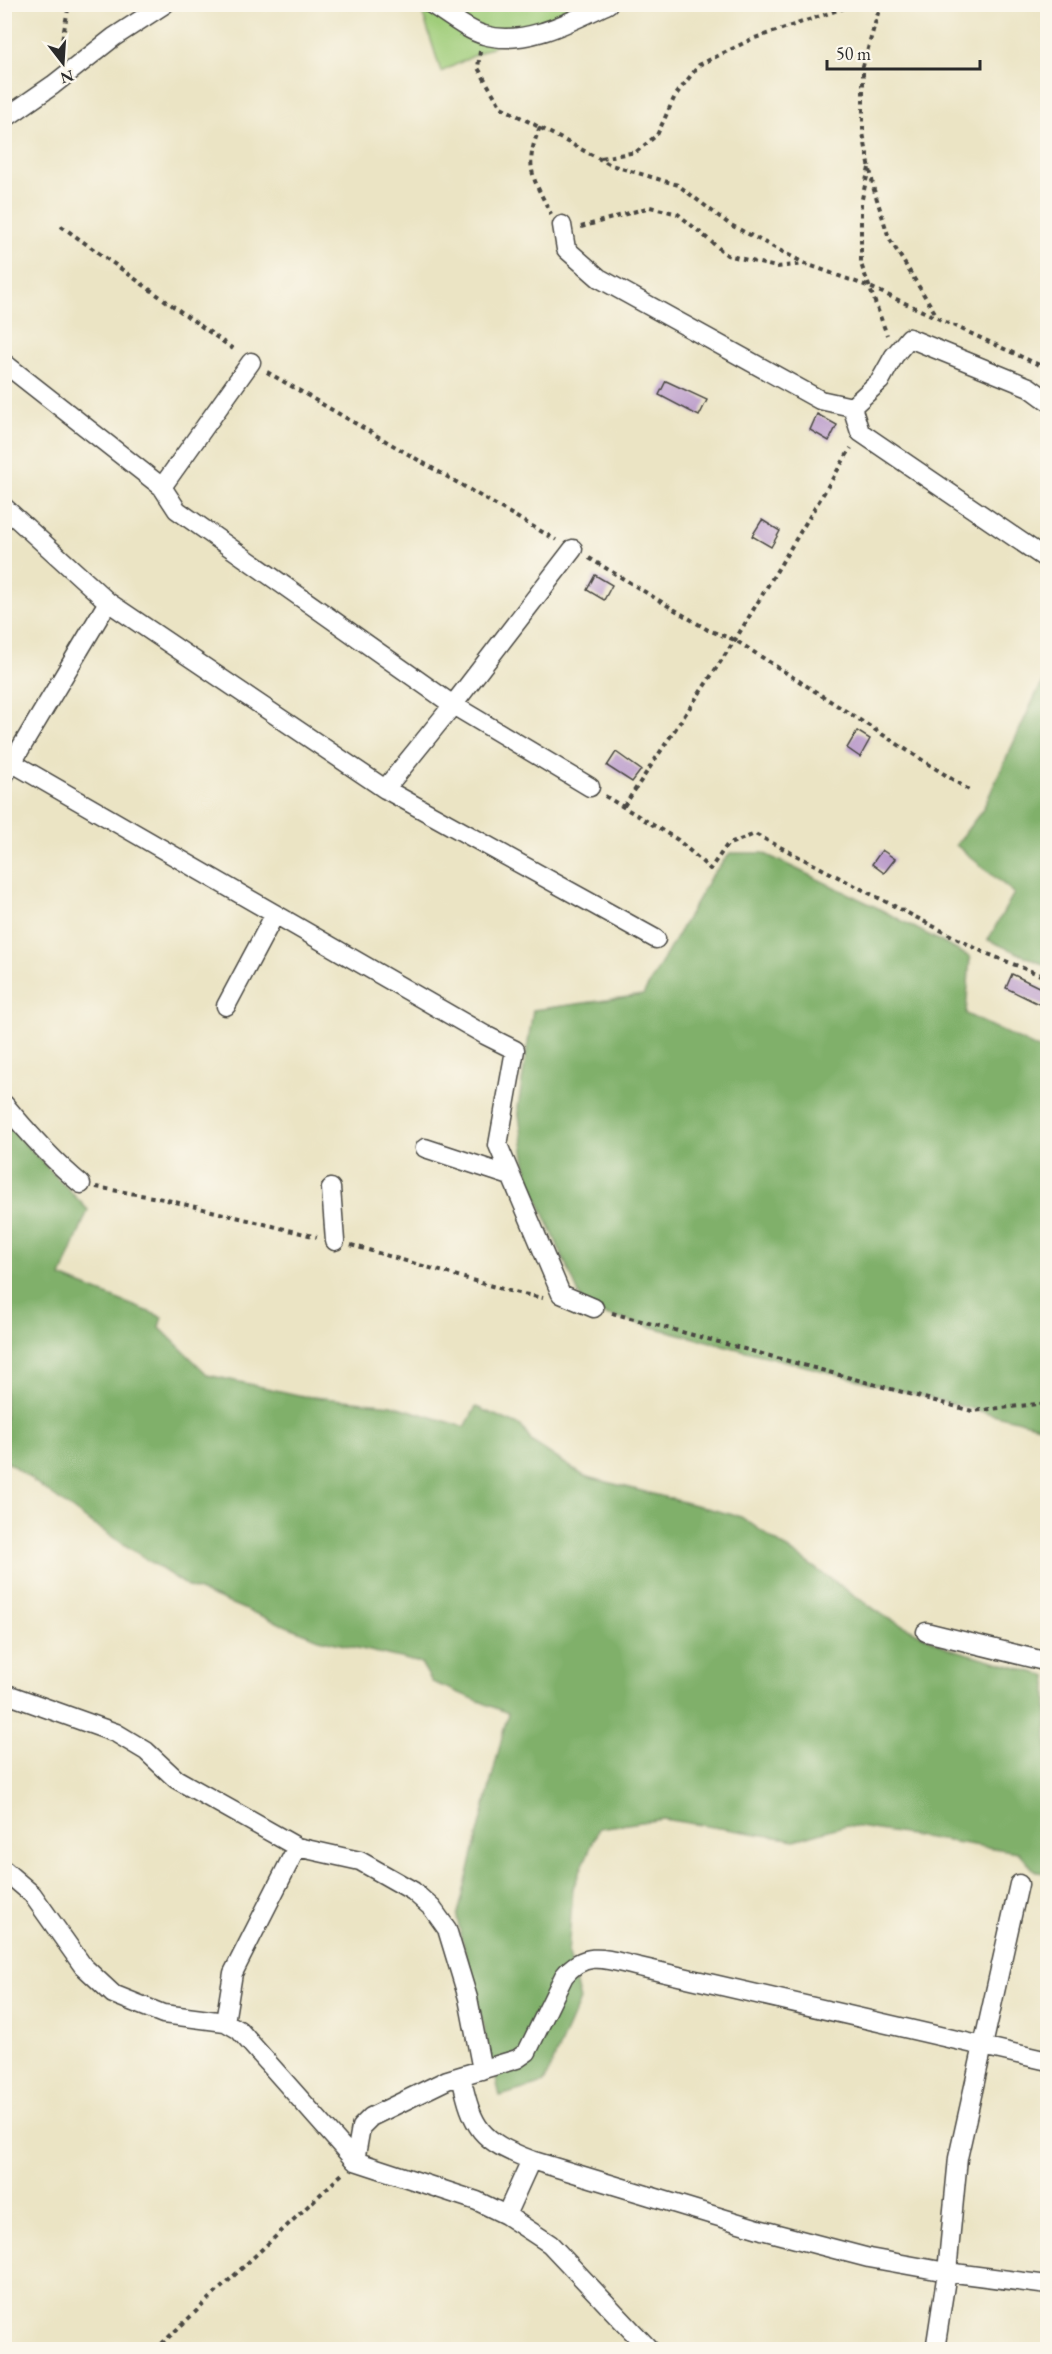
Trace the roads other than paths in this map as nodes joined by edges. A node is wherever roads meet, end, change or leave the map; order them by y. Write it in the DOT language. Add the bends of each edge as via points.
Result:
graph roads {
  1 [pos="165,4"];
  2 [pos="432,4"];
  3 [pos="608,4"];
  4 [pos="4,119"];
  5 [pos="562,225"];
  6 [pos="251,362"];
  7 [pos="4,363"];
  8 [pos="1047,401"];
  9 [pos="852,407"];
  10 [pos="162,487"];
  11 [pos="4,507"];
  12 [pos="573,549"];
  13 [pos="1047,560"];
  14 [pos="108,602"];
  15 [pos="453,705"];
  16 [pos="7,766"];
  17 [pos="590,787"];
  18 [pos="385,789"];
  19 [pos="275,914"];
  20 [pos="656,939"];
  21 [pos="226,1006"];
  22 [pos="4,1104"];
  23 [pos="425,1148"];
  24 [pos="510,1176"];
  25 [pos="81,1184"];
  26 [pos="331,1188"];
  27 [pos="335,1241"];
  28 [pos="594,1308"];
  29 [pos="926,1632"];
  30 [pos="1047,1662"];
  31 [pos="4,1694"];
  32 [pos="297,1847"];
  33 [pos="4,1870"];
  34 [pos="1019,1884"];
  35 [pos="225,2022"];
  36 [pos="984,2046"];
  37 [pos="1047,2061"];
  38 [pos="482,2070"];
  39 [pos="461,2076"];
  40 [pos="531,2160"];
  41 [pos="356,2162"];
  42 [pos="506,2215"];
  43 [pos="947,2272"];
  44 [pos="1047,2285"];
  45 [pos="650,2349"];
  46 [pos="935,2349"];
  1 -- 4 [label="street"];
  2 -- 3 [label="street" via="482,35 508,39 543,31"];
  5 -- 9 [label="street" via="566,249 599,278 820,400"];
  6 -- 10 [label="street"];
  7 -- 10 [label="street"];
  8 -- 9 [label="street" via="1029,387 909,338 880,381"];
  9 -- 13 [label="street" via="860,432"];
  10 -- 15 [label="street" via="177,510"];
  11 -- 14 [label="street"];
  12 -- 15 [label="street"];
  14 -- 16 [label="street"];
  14 -- 18 [label="street"];
  15 -- 17 [label="street"];
  15 -- 18 [label="street"];
  16 -- 19 [label="street"];
  18 -- 20 [label="street"];
  19 -- 21 [label="street"];
  19 -- 24 [label="street" via="515,1050 498,1145"];
  22 -- 25 [label="street" via="51,1158"];
  23 -- 24 [label="street"];
  24 -- 28 [label="street" via="561,1294"];
  26 -- 27 [label="street"];
  29 -- 30 [label="street"];
  31 -- 32 [label="street" via="116,1733 146,1751 176,1779"];
  32 -- 35 [label="street" via="234,1973"];
  32 -- 38 [label="street" via="360,1860 413,1891 432,1908 447,1929 456,1954"];
  33 -- 35 [label="street" via="32,1894 83,1966 113,1994 163,2014"];
  34 -- 36 [label="street"];
  35 -- 41 [label="street" via="239,2030"];
  36 -- 37 [label="street"];
  36 -- 38 [label="street" via="593,1958 572,1966 564,1977 527,2052"];
  36 -- 43 [label="street" via="958,2158"];
  38 -- 39 [label="street"];
  39 -- 40 [label="street" via="466,2101 484,2135 500,2148"];
  39 -- 41 [label="street" via="412,2095 371,2117 360,2127"];
  40 -- 42 [label="street"];
  40 -- 43 [label="street" via="762,2230 869,2258"];
  41 -- 42 [label="street" via="477,2201"];
  42 -- 45 [label="street" via="550,2244"];
  43 -- 44 [label="street"];
  43 -- 46 [label="street"];
}
